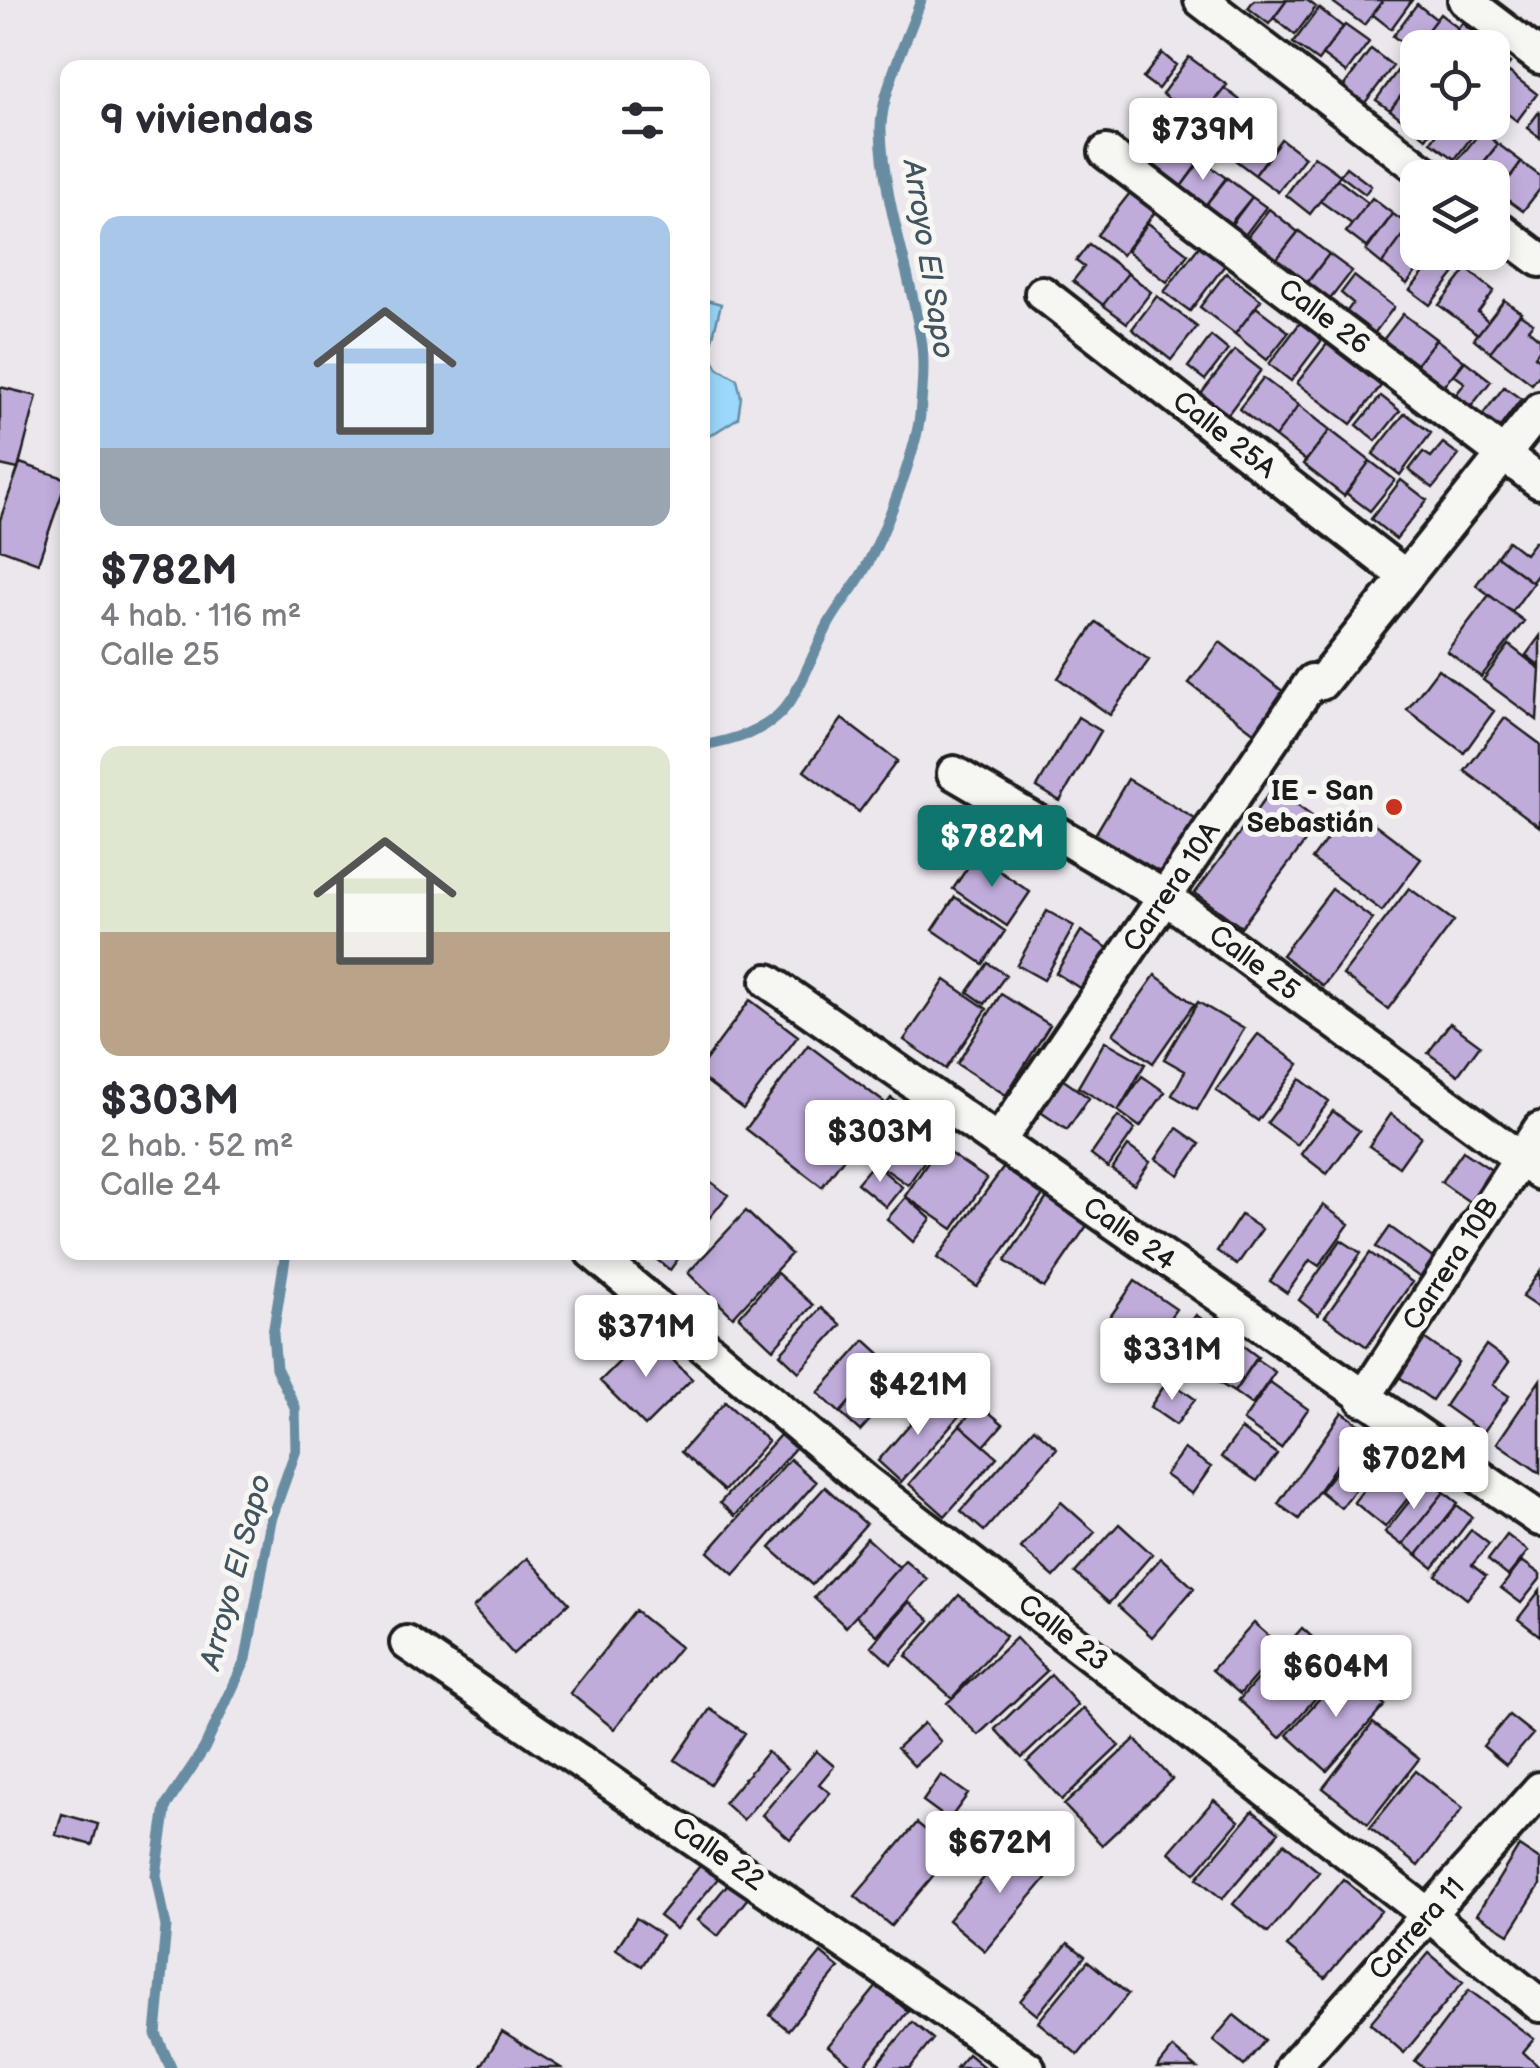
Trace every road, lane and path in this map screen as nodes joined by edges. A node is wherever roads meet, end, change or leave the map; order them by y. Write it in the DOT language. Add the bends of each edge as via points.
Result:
graph roads {
  1 [pos="1201,0"];
  2 [pos="1465,0"];
  3 [pos="1540,57"];
  4 [pos="1106,152"];
  5 [pos="1409,160"];
  6 [pos="1510,238"];
  7 [pos="1540,260"];
  8 [pos="1042,292"];
  9 [pos="1540,410"];
  10 [pos="1505,454"];
  11 [pos="1540,482"];
  12 [pos="1406,577"];
  13 [pos="954,774"];
  14 [pos="1165,896"];
  15 [pos="768,981"];
  16 [pos="1540,1130"];
  17 [pos="998,1142"];
  18 [pos="1529,1166"];
  19 [pos="602,1260"];
  20 [pos="1363,1399"];
  21 [pos="1540,1520"];
  22 [pos="408,1643"];
  23 [pos="1540,1790"];
  24 [pos="1430,1916"];
  25 [pos="1540,2005"];
  26 [pos="1028,2068"];
  27 [pos="1292,2068"];
  1 -- 5 [label="street"];
  2 -- 3 [label="street"];
  4 -- 10 [label="street, Calle 26"];
  6 -- 7 [label="street"];
  8 -- 12 [label="street, Calle 25A"];
  9 -- 10 [label="street, Carrera 10A"];
  10 -- 11 [label="street, Calle 26"];
  10 -- 12 [label="street, Carrera 10A"];
  12 -- 14 [label="street, Carrera 10A" via="1321,683 1312,681"];
  13 -- 14 [label="street, Calle 25"];
  14 -- 17 [label="street, Carrera 10A"];
  14 -- 18 [label="street, Calle 25"];
  15 -- 17 [label="street, Calle 24"];
  16 -- 18 [label="street, Carrera 10B"];
  17 -- 20 [label="street, Calle 24"];
  18 -- 20 [label="street, Carrera 10B"];
  19 -- 24 [label="street, Calle 23" via="867,1483"];
  20 -- 21 [label="street, Calle 24"];
  22 -- 26 [label="street, Calle 22"];
  23 -- 24 [label="street, Carrera 11"];
  24 -- 25 [label="street, Calle 23"];
  24 -- 27 [label="street, Carrera 11"];
}
